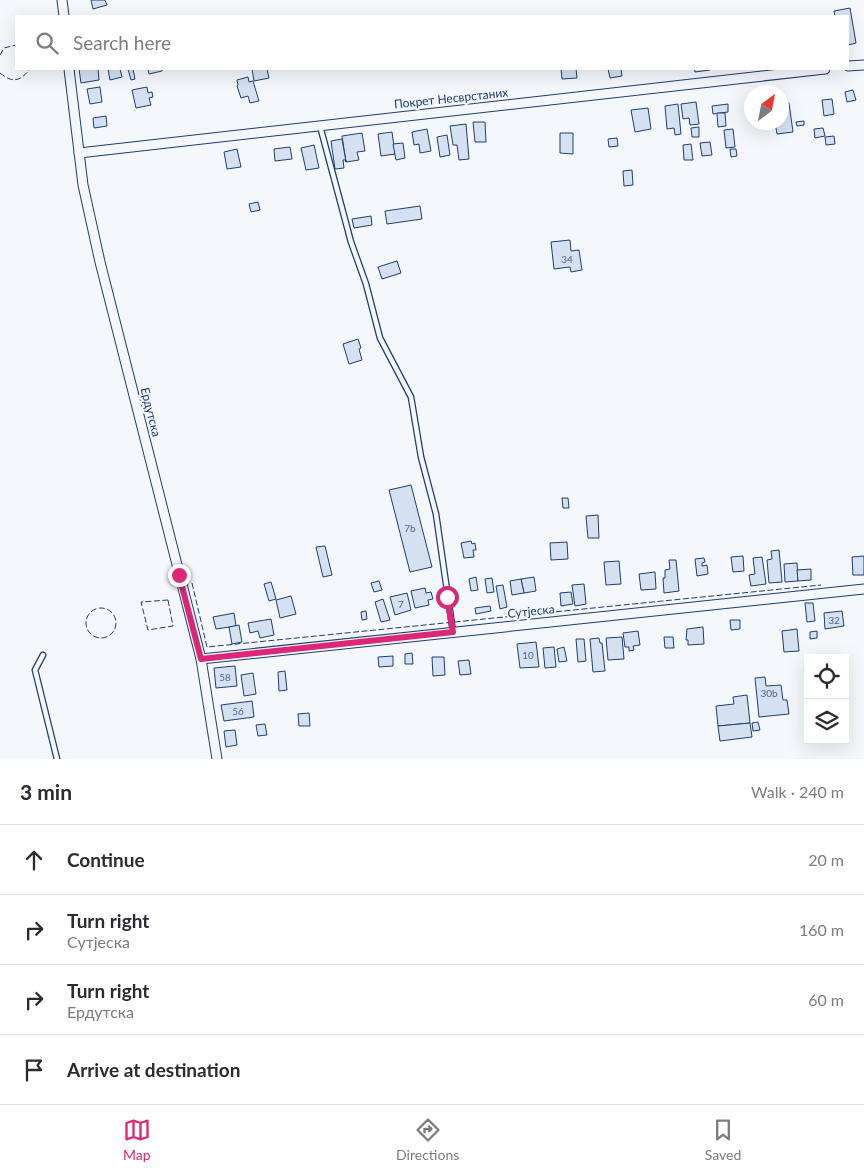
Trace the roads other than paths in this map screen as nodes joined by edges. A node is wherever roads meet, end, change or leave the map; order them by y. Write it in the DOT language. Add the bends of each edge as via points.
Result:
graph roads {
  1 [pos="62,0"];
  2 [pos="64,15"];
  3 [pos="864,65"];
  4 [pos="849,66"];
  5 [pos="69,70"];
  6 [pos="816,70"];
  7 [pos="320,125"];
  8 [pos="79,153"];
  9 [pos="864,589"];
  10 [pos="453,632"];
  11 [pos="42,654"];
  12 [pos="201,659"];
  13 [pos="57,759"];
  14 [pos="217,759"];
  1 -- 2 [label="street"];
  3 -- 4 [label="street"];
  5 -- 8 [label="street, Ердутска"];
  6 -- 7 [label="street, Покрет Несврстаних"];
  7 -- 8 [label="street, Покрет Несврстаних"];
  7 -- 10 [label="lane" via="380,338 412,397 421,457 436,514"];
  8 -- 12 [label="street, Ердутска" via="100,262"];
  9 -- 10 [label="street, Сутјеска"];
  10 -- 12 [label="street, Сутјеска"];
  11 -- 13 [label="lane" via="35,670"];
  12 -- 14 [label="street, Ердутска"];
}
